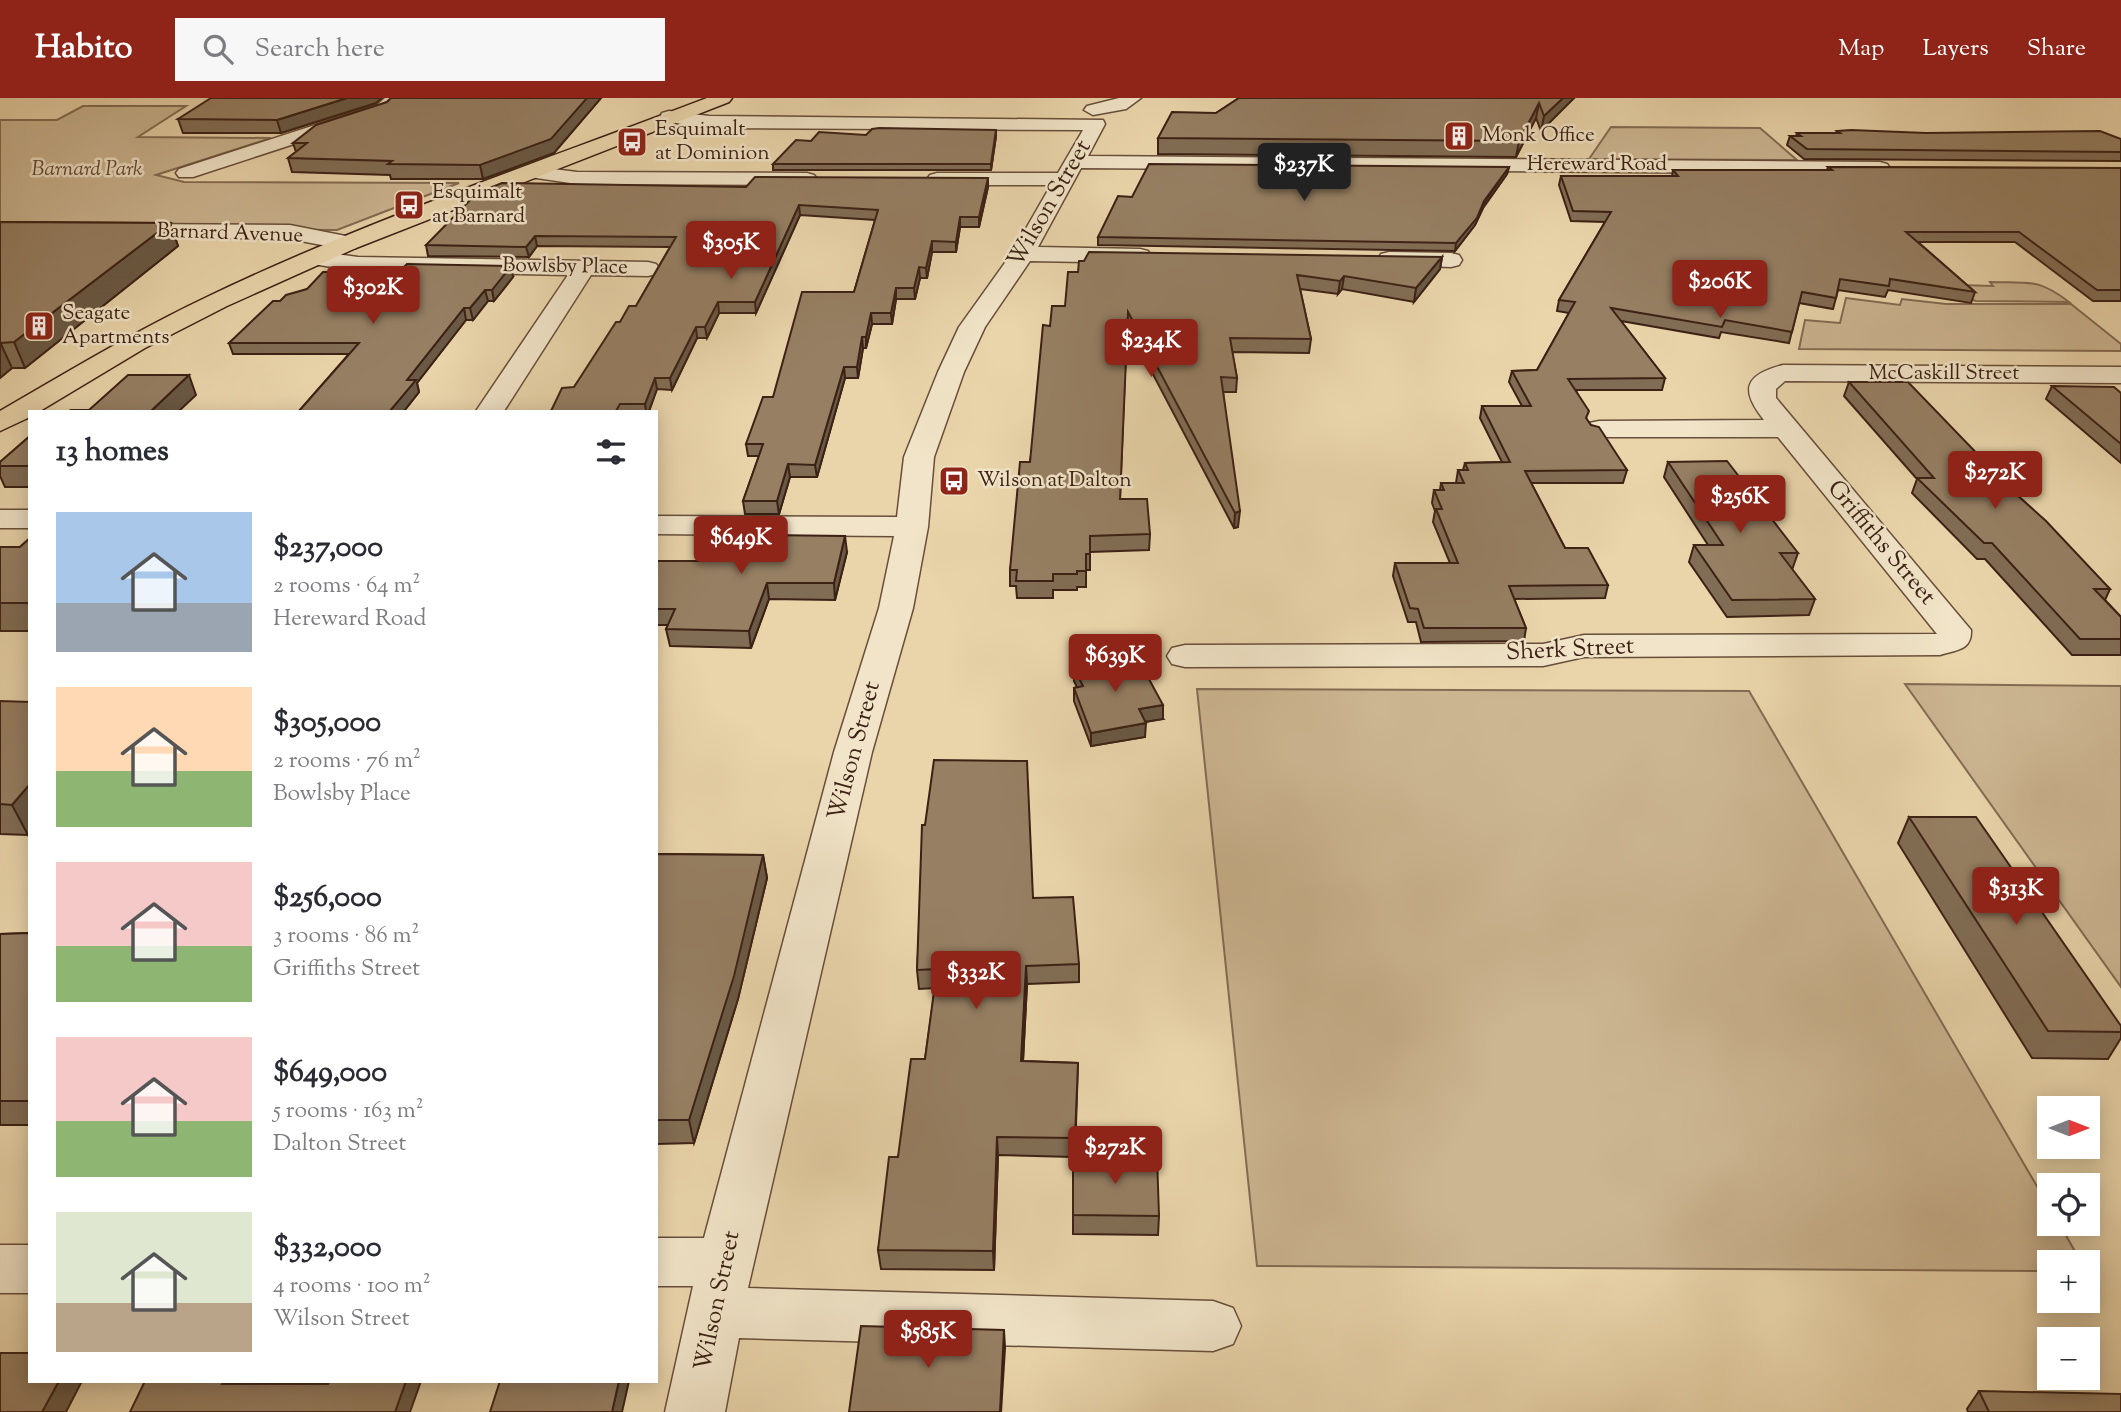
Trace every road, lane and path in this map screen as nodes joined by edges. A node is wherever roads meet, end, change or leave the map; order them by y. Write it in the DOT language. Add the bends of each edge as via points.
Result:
graph roads {
  1 [pos="396,98"];
  2 [pos="723,98"];
  3 [pos="1132,98"];
  4 [pos="1094,111"];
  5 [pos="669,117"];
  6 [pos="1898,168"];
  7 [pos="1069,171"];
  8 [pos="530,172"];
  9 [pos="186,173"];
  10 [pos="828,179"];
  11 [pos="912,179"];
  12 [pos="96,230"];
  13 [pos="348,243"];
  14 [pos="1023,254"];
  15 [pos="1161,256"];
  16 [pos="314,258"];
  17 [pos="1368,259"];
  18 [pos="1451,260"];
  19 [pos="585,267"];
  20 [pos="648,269"];
  21 [pos="2121,375"];
  22 [pos="1768,380"];
  23 [pos="491,410"];
  24 [pos="0,423"];
  25 [pos="1785,428"];
  26 [pos="1599,429"];
  27 [pos="0,519"];
  28 [pos="28,519"];
  29 [pos="658,525"];
  30 [pos="912,527"];
  31 [pos="1955,640"];
  32 [pos="1185,656"];
  33 [pos="658,1263"];
  34 [pos="0,1269"];
  35 [pos="28,1269"];
  36 [pos="721,1287"];
  37 [pos="1213,1326"];
  38 [pos="695,1412"];
  1 -- 9 [label="street" via="383,109"];
  2 -- 5 [label="main road"];
  3 -- 4 [label="street"];
  4 -- 5 [label="street" via="709,122"];
  4 -- 7 [label="street, Wilson Street"];
  5 -- 8 [label="main road"];
  6 -- 7 [label="street, Hereward Road"];
  7 -- 11 [label="street, Hereward Road"];
  7 -- 14 [label="street, Wilson Street"];
  8 -- 10 [label="street" via="577,178"];
  8 -- 13 [label="main road"];
  12 -- 13 [label="street, Barnard Avenue" via="290,232"];
  13 -- 16 [label="main road"];
  14 -- 15 [label="street"];
  14 -- 30 [label="street, Wilson Street" via="972,327 951,372 919,457"];
  16 -- 19 [label="street, Bowlsby Place" via="358,264"];
  16 -- 24 [label="main road" via="136,343"];
  17 -- 18 [label="street"];
  19 -- 20 [label="street, Bowlsby Place"];
  19 -- 23 [label="street"];
  21 -- 22 [label="street, McCaskill Street" via="1783,373"];
  22 -- 25 [label="street, Griffiths Street" via="1762,399"];
  25 -- 26 [label="street"];
  25 -- 31 [label="street, Griffiths Street" via="1954,631"];
  27 -- 28 [label="street"];
  29 -- 30 [label="street"];
  30 -- 36 [label="street, Wilson Street" via="896,608 853,752"];
  31 -- 32 [label="street, Sherk Street" via="1940,644 1584,646 1543,654"];
  33 -- 36 [label="street"];
  34 -- 35 [label="street"];
  36 -- 37 [label="street"];
  36 -- 38 [label="street, Wilson Street"];
}
